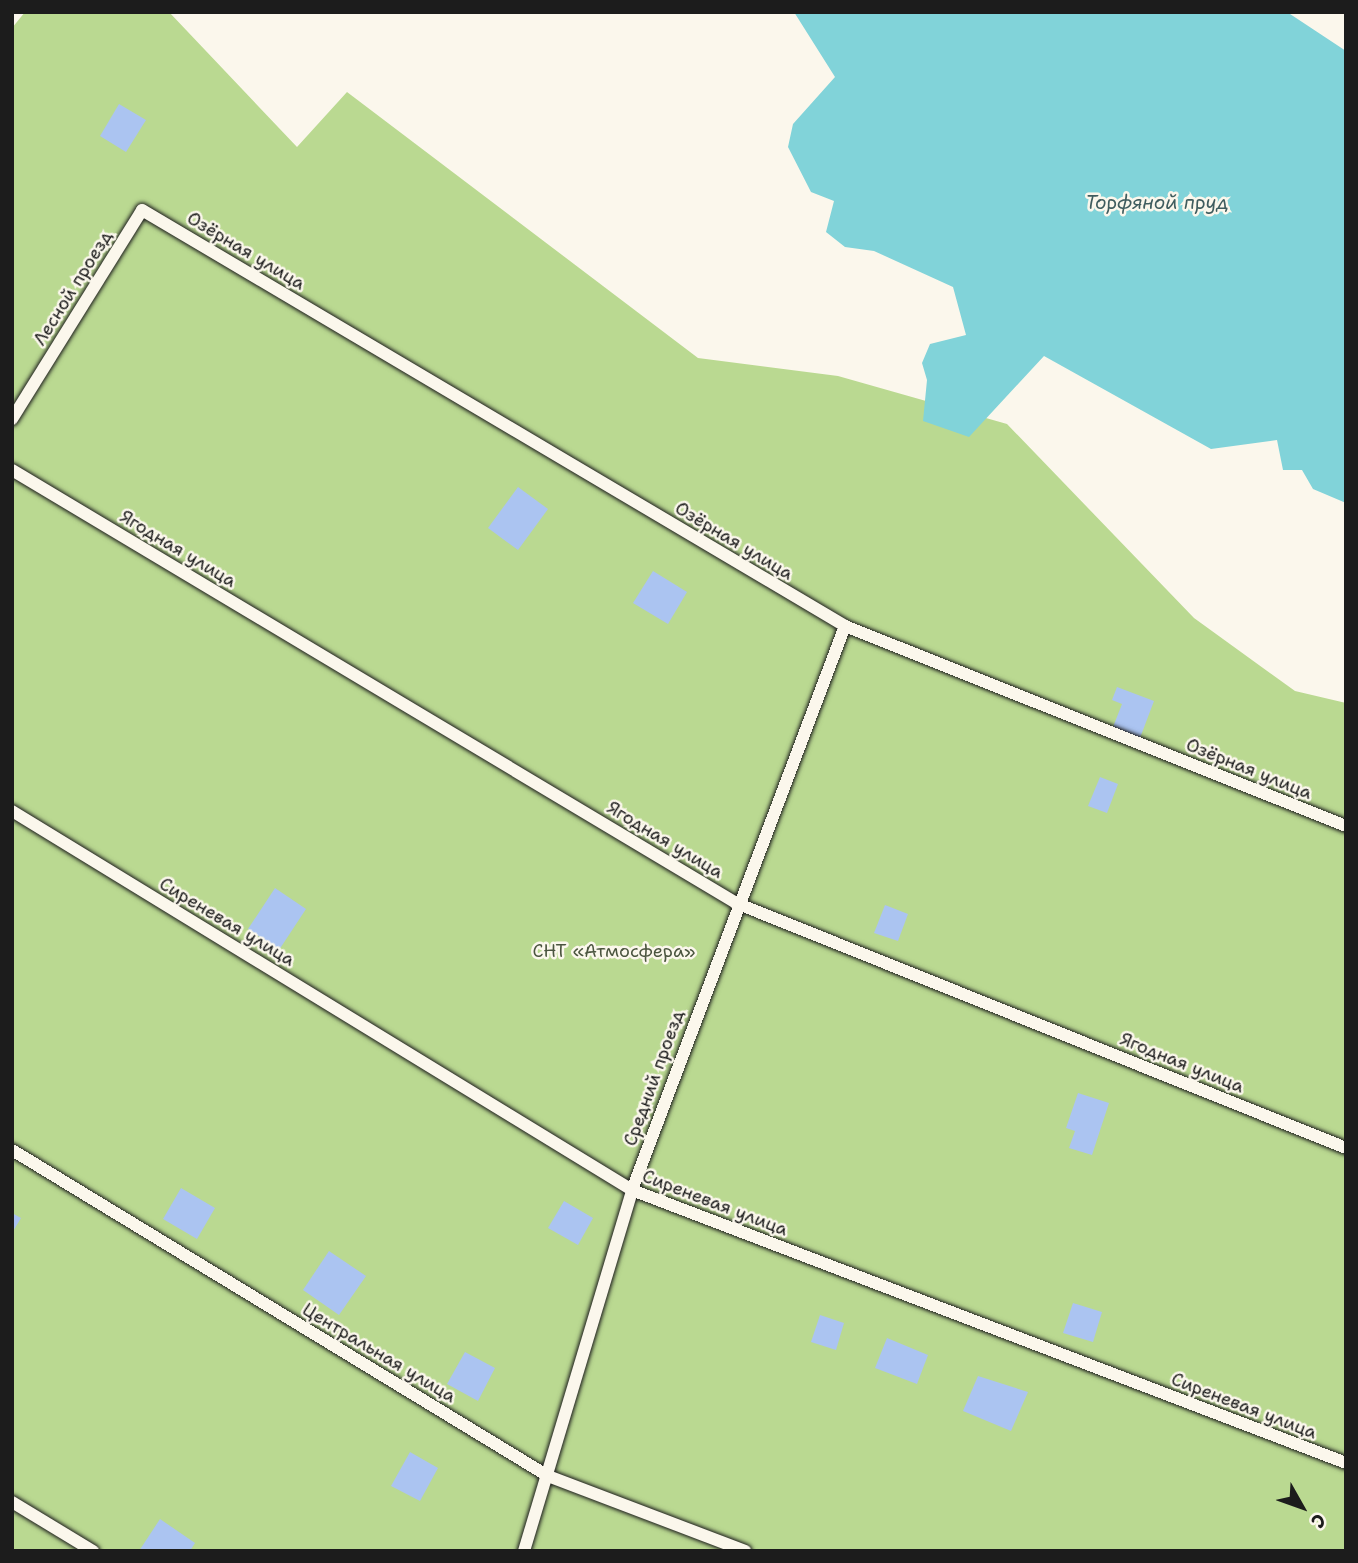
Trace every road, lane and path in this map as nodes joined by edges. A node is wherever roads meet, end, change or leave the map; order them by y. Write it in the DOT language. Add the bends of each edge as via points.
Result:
graph roads {
  1 [pos="142,210"];
  2 [pos="12,419"];
  3 [pos="12,470"];
  4 [pos="845,626"];
  5 [pos="12,811"];
  6 [pos="1346,826"];
  7 [pos="736,903"];
  8 [pos="1346,1148"];
  9 [pos="12,1150"];
  10 [pos="632,1190"];
  11 [pos="1346,1463"];
  12 [pos="548,1476"];
  13 [pos="12,1502"];
  14 [pos="93,1551"];
  15 [pos="524,1551"];
  16 [pos="745,1551"];
  1 -- 2 [label="lane, Лесной проезд"];
  1 -- 4 [label="lane, Озёрная улица"];
  3 -- 7 [label="lane, Ягодная улица"];
  4 -- 6 [label="lane, Озёрная улица"];
  4 -- 7 [label="lane, Средний проезд"];
  5 -- 10 [label="lane, Сиреневая улица"];
  7 -- 8 [label="lane, Ягодная улица"];
  7 -- 10 [label="lane, Средний проезд"];
  9 -- 12 [label="lane, Центральная улица"];
  10 -- 11 [label="lane, Сиреневая улица"];
  10 -- 12 [label="lane, Средний проезд"];
  12 -- 15 [label="lane, Средний проезд"];
  12 -- 16 [label="lane, Центральная улица"];
  13 -- 14 [label="lane"];
}
